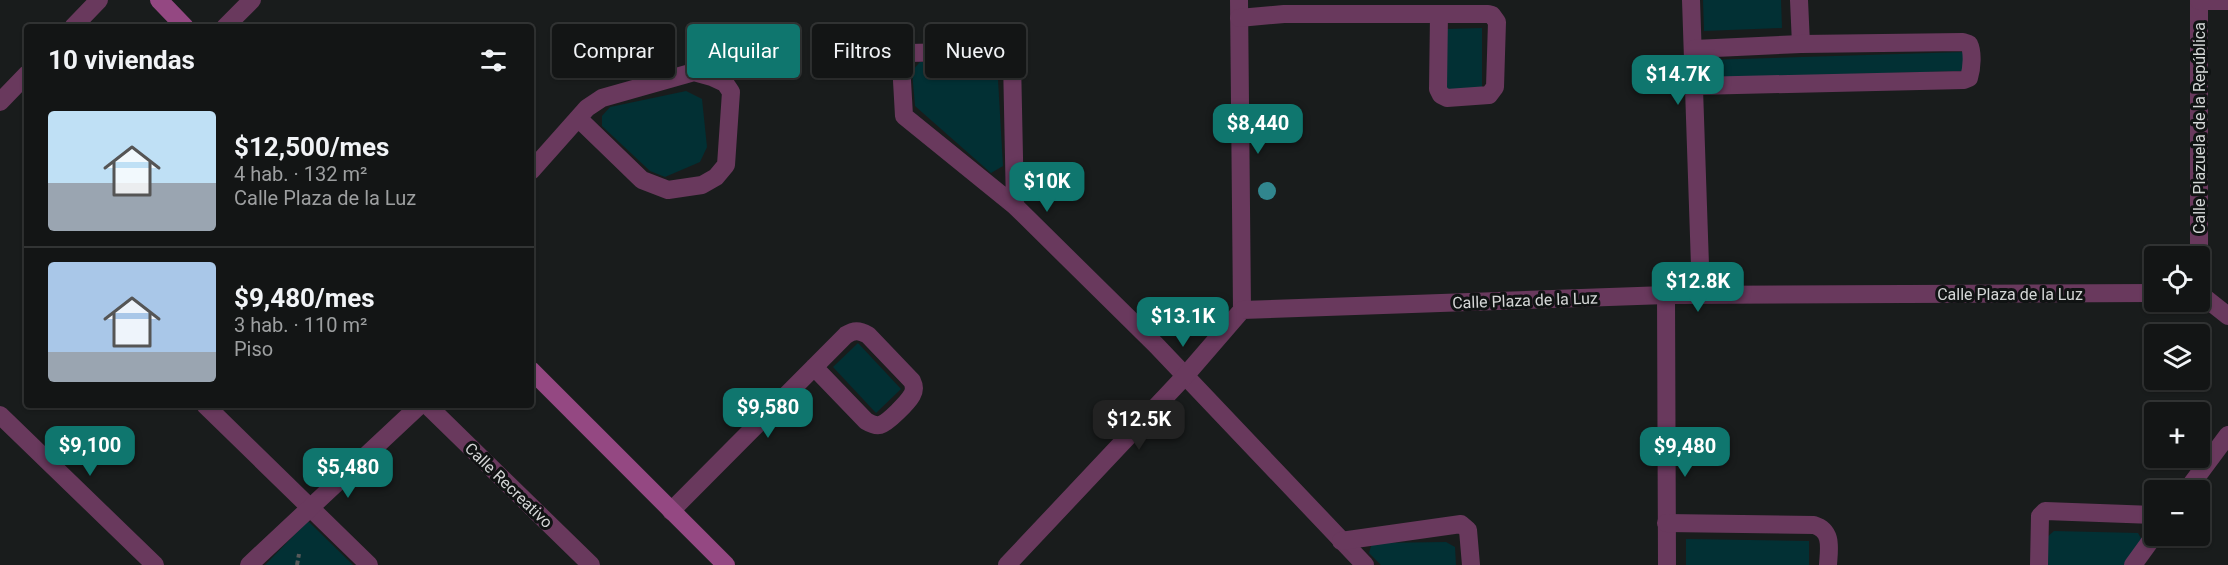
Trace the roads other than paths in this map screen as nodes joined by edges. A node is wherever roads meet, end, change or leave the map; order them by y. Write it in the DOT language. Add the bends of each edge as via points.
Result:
graph roads {
  1 [pos="99,0"];
  2 [pos="159,0"];
  3 [pos="252,0"];
  4 [pos="1691,0"];
  5 [pos="1799,0"];
  6 [pos="2199,0"];
  7 [pos="2228,1"];
  8 [pos="1239,9"];
  9 [pos="1438,14"];
  10 [pos="231,21"];
  11 [pos="76,24"];
  12 [pos="182,24"];
  13 [pos="1801,44"];
  14 [pos="1694,49"];
  15 [pos="24,77"];
  16 [pos="1695,86"];
  17 [pos="0,102"];
  18 [pos="579,119"];
  19 [pos="534,168"];
  20 [pos="1015,206"];
  21 [pos="2199,246"];
  22 [pos="2144,293"];
  23 [pos="1666,295"];
  24 [pos="1701,295"];
  25 [pos="2210,302"];
  26 [pos="1242,310"];
  27 [pos="2228,316"];
  28 [pos="814,367"];
  29 [pos="534,373"];
  30 [pos="1185,376"];
  31 [pos="208,408"];
  32 [pos="417,408"];
  33 [pos="430,408"];
  34 [pos="0,415"];
  35 [pos="2228,435"];
  36 [pos="2194,480"];
  37 [pos="311,509"];
  38 [pos="671,511"];
  39 [pos="2144,515"];
  40 [pos="1666,524"];
  41 [pos="1341,541"];
  42 [pos="2147,546"];
  43 [pos="720,563"];
  44 [pos="155,565"];
  45 [pos="249,565"];
  46 [pos="369,565"];
  47 [pos="591,565"];
  48 [pos="1007,565"];
  49 [pos="1365,565"];
  50 [pos="1471,565"];
  51 [pos="1667,565"];
  52 [pos="1828,565"];
  53 [pos="2039,565"];
  54 [pos="2133,565"];
  1 -- 11 [label="street"];
  2 -- 12 [label="street"];
  3 -- 10 [label="street"];
  4 -- 14 [label="street"];
  5 -- 13 [label="street"];
  6 -- 7 [label="street"];
  6 -- 21 [label="street, Calle Plazuela de la República"];
  8 -- 9 [label="street" via="1284,14"];
  8 -- 26 [label="street"];
  9 -- 9 [label="street" via="1488,14 1496,19 1495,87 1489,95 1441,95"];
  13 -- 14 [label="street"];
  13 -- 16 [label="street" via="1966,42 1971,46 1971,72 1964,80"];
  14 -- 16 [label="street"];
  15 -- 17 [label="street"];
  16 -- 24 [label="street"];
  18 -- 18 [label="street" via="602,98 694,72 724,83 731,92 726,165 716,177 702,184 668,190 642,180"];
  18 -- 19 [label="street"];
  20 -- 20 [label="street" via="904,116 901,63 908,53 1001,51 1012,60"];
  20 -- 30 [label="street"];
  22 -- 24 [label="street, Calle Plaza de la Luz"];
  23 -- 24 [label="street, Calle Plaza de la Luz"];
  23 -- 26 [label="street, Calle Plaza de la Luz"];
  23 -- 40 [label="street"];
  25 -- 27 [label="street"];
  26 -- 30 [label="street"];
  28 -- 28 [label="street" via="846,334 861,331 912,381 913,393 888,422 873,425"];
  28 -- 38 [label="street"];
  29 -- 38 [label="street"];
  30 -- 41 [label="street"];
  30 -- 48 [label="street"];
  31 -- 37 [label="street"];
  32 -- 37 [label="street"];
  33 -- 47 [label="street, Calle Recreativo"];
  34 -- 44 [label="street"];
  35 -- 36 [label="street"];
  37 -- 45 [label="street"];
  37 -- 46 [label="street"];
  38 -- 43 [label="street"];
  39 -- 53 [label="street" via="2045,511 2040,516"];
  40 -- 51 [label="street"];
  40 -- 52 [label="street" via="1814,525 1821,527 1829,538"];
  41 -- 49 [label="street"];
  41 -- 50 [label="street" via="1461,524 1468,530"];
  42 -- 54 [label="street"];
}
